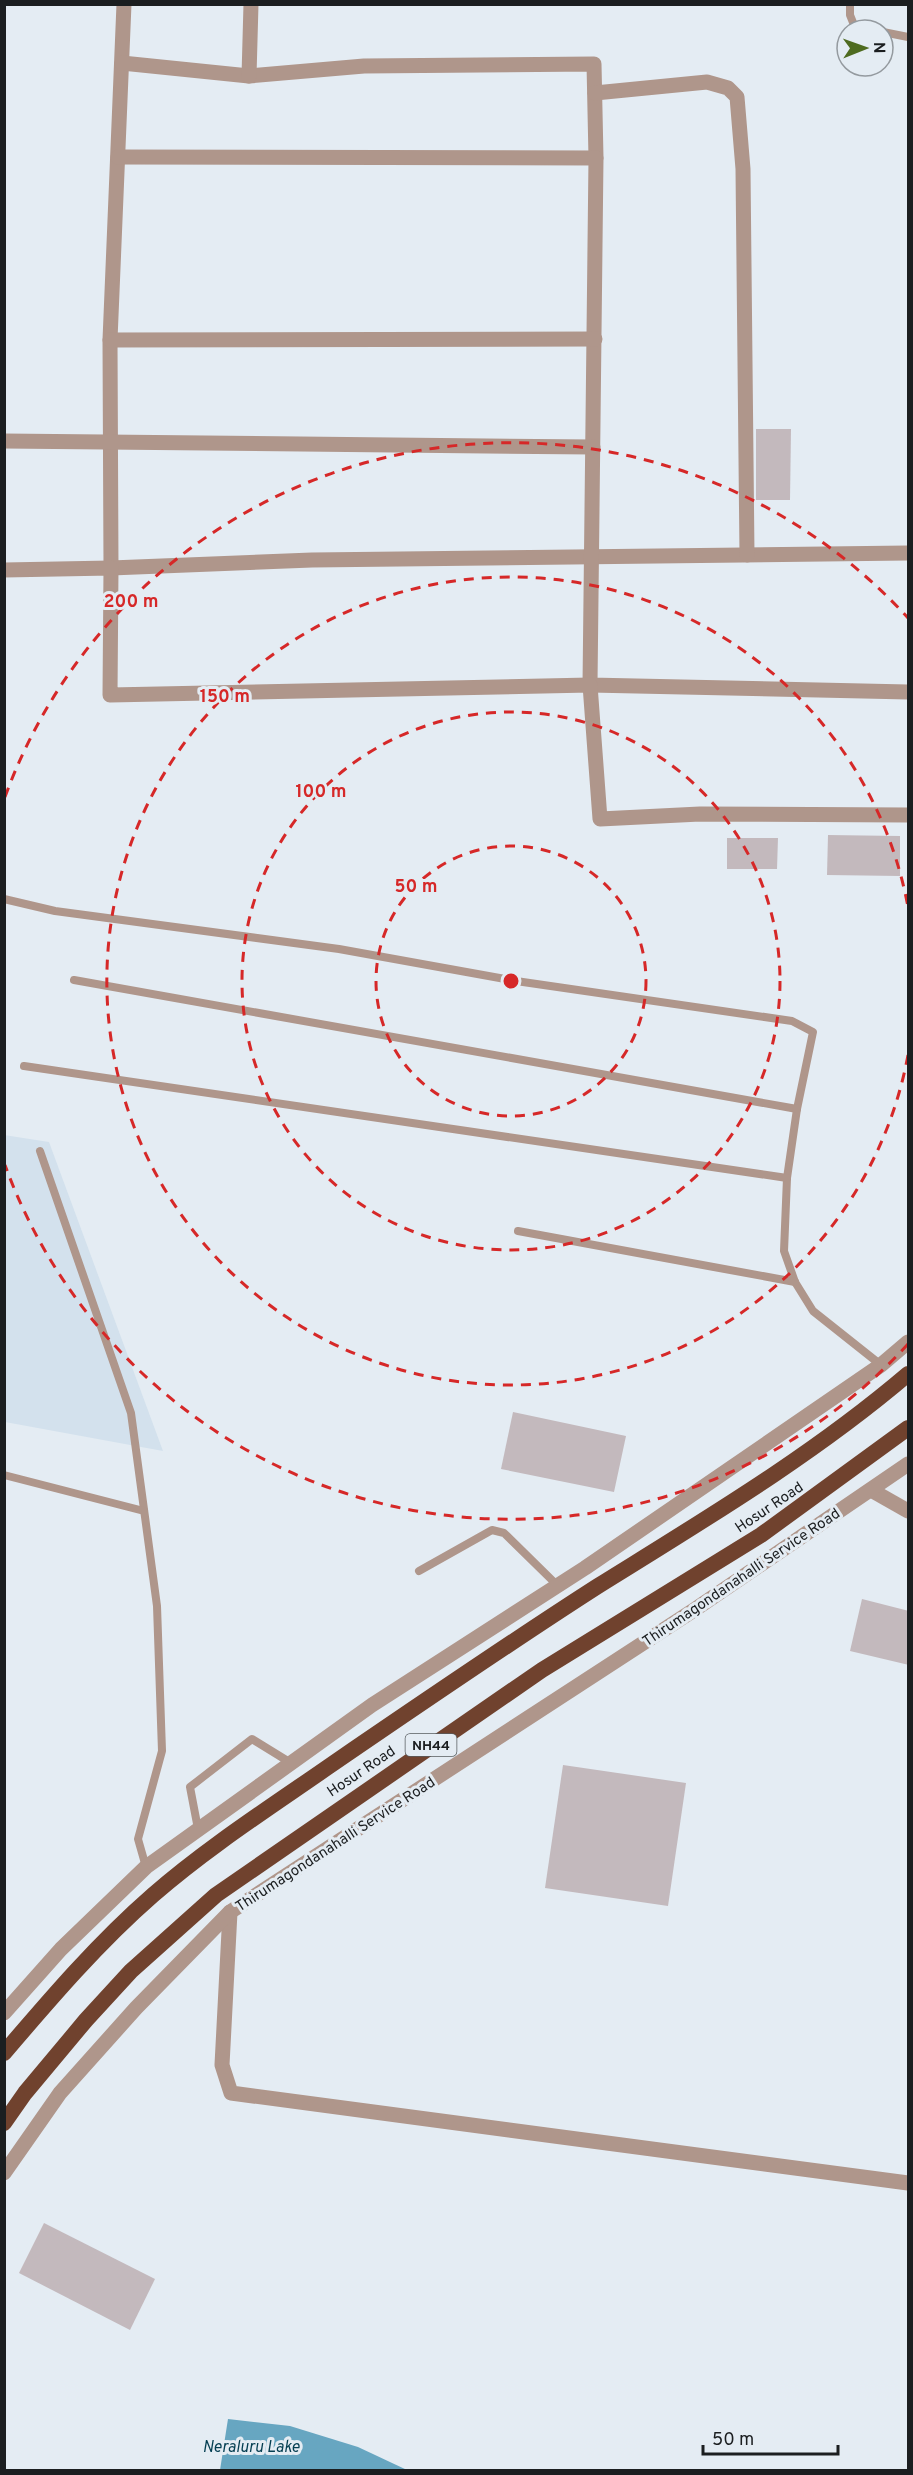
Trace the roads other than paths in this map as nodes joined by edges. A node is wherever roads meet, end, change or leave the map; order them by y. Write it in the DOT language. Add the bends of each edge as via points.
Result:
graph roads {
  1 [pos="124,4"];
  2 [pos="251,4"];
  3 [pos="122,63"];
  4 [pos="249,76"];
  5 [pos="595,93"];
  6 [pos="118,157"];
  7 [pos="596,158"];
  8 [pos="595,339"];
  9 [pos="110,340"];
  10 [pos="4,441"];
  11 [pos="111,442"];
  12 [pos="593,447"];
  13 [pos="909,553"];
  14 [pos="747,555"];
  15 [pos="590,557"];
  16 [pos="111,568"];
  17 [pos="4,570"];
  18 [pos="590,686"];
  19 [pos="909,692"];
  20 [pos="909,815"];
  21 [pos="4,899"];
  22 [pos="74,980"];
  23 [pos="24,1066"];
  24 [pos="797,1109"];
  25 [pos="40,1151"];
  26 [pos="787,1178"];
  27 [pos="518,1231"];
  28 [pos="795,1282"];
  29 [pos="909,1342"];
  30 [pos="881,1365"];
  31 [pos="909,1374"];
  32 [pos="909,1428"];
  33 [pos="909,1464"];
  34 [pos="4,1475"];
  35 [pos="871,1490"];
  36 [pos="144,1511"];
  37 [pos="909,1511"];
  38 [pos="419,1571"];
  39 [pos="557,1585"];
  40 [pos="291,1763"];
  41 [pos="198,1829"];
  42 [pos="146,1867"];
  43 [pos="230,1912"];
  44 [pos="4,2013"];
  45 [pos="4,2053"];
  46 [pos="4,2123"];
  47 [pos="4,2173"];
  48 [pos="909,2183"];
  1 -- 3 [label="street"];
  2 -- 4 [label="street"];
  3 -- 4 [label="street"];
  3 -- 6 [label="street"];
  4 -- 5 [label="street" via="364,66 594,64"];
  5 -- 7 [label="street"];
  5 -- 14 [label="street" via="707,82 728,88 737,97 743,169"];
  6 -- 7 [label="street"];
  6 -- 9 [label="street"];
  7 -- 8 [label="street"];
  8 -- 9 [label="street"];
  8 -- 12 [label="street"];
  9 -- 11 [label="street"];
  10 -- 11 [label="street"];
  11 -- 12 [label="street"];
  11 -- 16 [label="street"];
  12 -- 15 [label="street"];
  13 -- 14 [label="street"];
  14 -- 15 [label="street"];
  15 -- 16 [label="street" via="312,560"];
  15 -- 18 [label="street"];
  16 -- 17 [label="street"];
  16 -- 18 [label="street" via="110,695"];
  18 -- 19 [label="street"];
  18 -- 20 [label="street" via="600,819 700,814"];
  21 -- 24 [label="lane" via="55,910 339,949 516,981 792,1021 813,1032"];
  22 -- 24 [label="lane"];
  23 -- 26 [label="lane"];
  24 -- 26 [label="lane"];
  25 -- 36 [label="lane" via="131,1413"];
  26 -- 28 [label="lane" via="784,1251"];
  27 -- 28 [label="lane"];
  28 -- 30 [label="lane" via="813,1311"];
  29 -- 30 [label="street"];
  30 -- 39 [label="street"];
  31 -- 45 [label="highway, Hosur Road / NH44" via="834,1433 556,1613 236,1831 153,1895 76,1968"];
  32 -- 46 [label="highway, Hosur Road / NH44" via="761,1534 542,1670 216,1895 131,1971 25,2093"];
  33 -- 35 [label="street, Thirumagondanahalli Service Road"];
  34 -- 36 [label="lane"];
  35 -- 37 [label="street"];
  35 -- 43 [label="street, Thirumagondanahalli Service Road"];
  36 -- 42 [label="lane" via="157,1606 162,1751 138,1839"];
  38 -- 39 [label="lane" via="492,1530 504,1533"];
  39 -- 40 [label="street" via="372,1705"];
  40 -- 41 [label="street"];
  40 -- 41 [label="lane" via="252,1739 190,1786"];
  41 -- 42 [label="street"];
  42 -- 44 [label="street" via="61,1949"];
  43 -- 47 [label="street, Thirumagondanahalli Service Road" via="60,2092"];
  43 -- 48 [label="street" via="222,2065 231,2093"];
}
